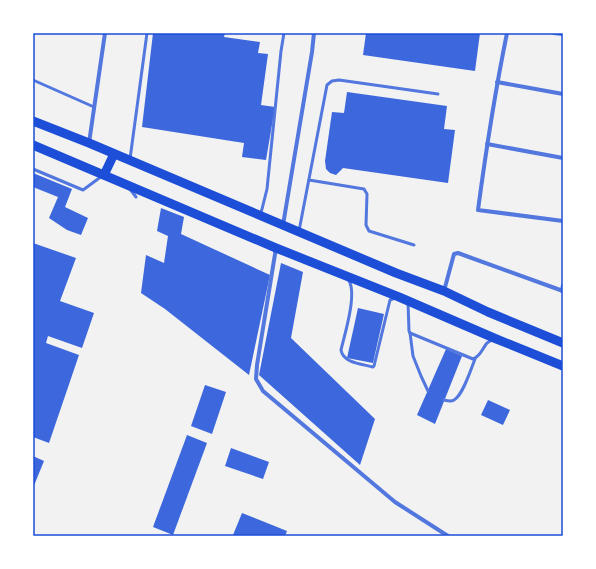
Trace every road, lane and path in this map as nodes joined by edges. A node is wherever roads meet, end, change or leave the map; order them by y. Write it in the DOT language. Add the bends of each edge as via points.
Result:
graph roads {
  1 [pos="105,33"];
  2 [pos="147,33"];
  3 [pos="284,33"];
  4 [pos="314,33"];
  5 [pos="507,33"];
  6 [pos="554,33"];
  7 [pos="562,34"];
  8 [pos="33,80"];
  9 [pos="497,82"];
  10 [pos="438,94"];
  11 [pos="563,94"];
  12 [pos="94,107"];
  13 [pos="33,121"];
  14 [pos="89,143"];
  15 [pos="487,144"];
  16 [pos="33,145"];
  17 [pos="114,154"];
  18 [pos="563,158"];
  19 [pos="130,161"];
  20 [pos="33,169"];
  21 [pos="104,175"];
  22 [pos="309,180"];
  23 [pos="126,185"];
  24 [pos="136,197"];
  25 [pos="260,216"];
  26 [pos="563,220"];
  27 [pos="282,226"];
  28 [pos="299,232"];
  29 [pos="414,244"];
  30 [pos="276,248"];
  31 [pos="344,275"];
  32 [pos="563,285"];
  33 [pos="444,291"];
  34 [pos="562,291"];
  35 [pos="399,297"];
  36 [pos="408,300"];
  37 [pos="410,333"];
  38 [pos="494,338"];
  39 [pos="563,343"];
  40 [pos="475,359"];
  41 [pos="563,366"];
  42 [pos="428,391"];
  43 [pos="444,400"];
  44 [pos="448,536"];
  1 -- 12 [label="street"];
  2 -- 19 [label="lane"];
  3 -- 25 [label="lane" via="267,189"];
  4 -- 27 [label="street"];
  5 -- 9 [label="street"];
  6 -- 7 [label="street"];
  8 -- 12 [label="lane"];
  9 -- 11 [label="street"];
  9 -- 15 [label="street"];
  10 -- 22 [label="lane" via="332,81 327,85"];
  12 -- 14 [label="street"];
  13 -- 14 [label="highway"];
  14 -- 17 [label="highway"];
  15 -- 18 [label="street"];
  15 -- 26 [label="street" via="478,210"];
  16 -- 21 [label="highway"];
  17 -- 19 [label="highway"];
  17 -- 21 [label="highway"];
  19 -- 25 [label="highway"];
  20 -- 21 [label="lane" via="83,190"];
  21 -- 23 [label="highway"];
  22 -- 28 [label="lane"];
  22 -- 29 [label="lane" via="364,189 366,225 369,231"];
  23 -- 24 [label="lane"];
  23 -- 30 [label="highway"];
  25 -- 27 [label="highway"];
  27 -- 28 [label="highway"];
  28 -- 33 [label="highway"];
  30 -- 31 [label="highway"];
  30 -- 44 [label="street" via="257,365 256,379 263,391 395,502"];
  31 -- 35 [label="highway"];
  31 -- 35 [label="lane" via="352,287 352,299 341,350 344,358 374,366 390,300"];
  32 -- 34 [label="street"];
  33 -- 34 [label="street" via="456,253"];
  33 -- 39 [label="highway"];
  35 -- 36 [label="highway"];
  36 -- 37 [label="lane"];
  36 -- 38 [label="highway"];
  37 -- 40 [label="lane"];
  37 -- 42 [label="lane" via="413,356"];
  38 -- 40 [label="lane"];
  38 -- 41 [label="highway"];
  40 -- 43 [label="lane" via="460,394 454,400"];
}
